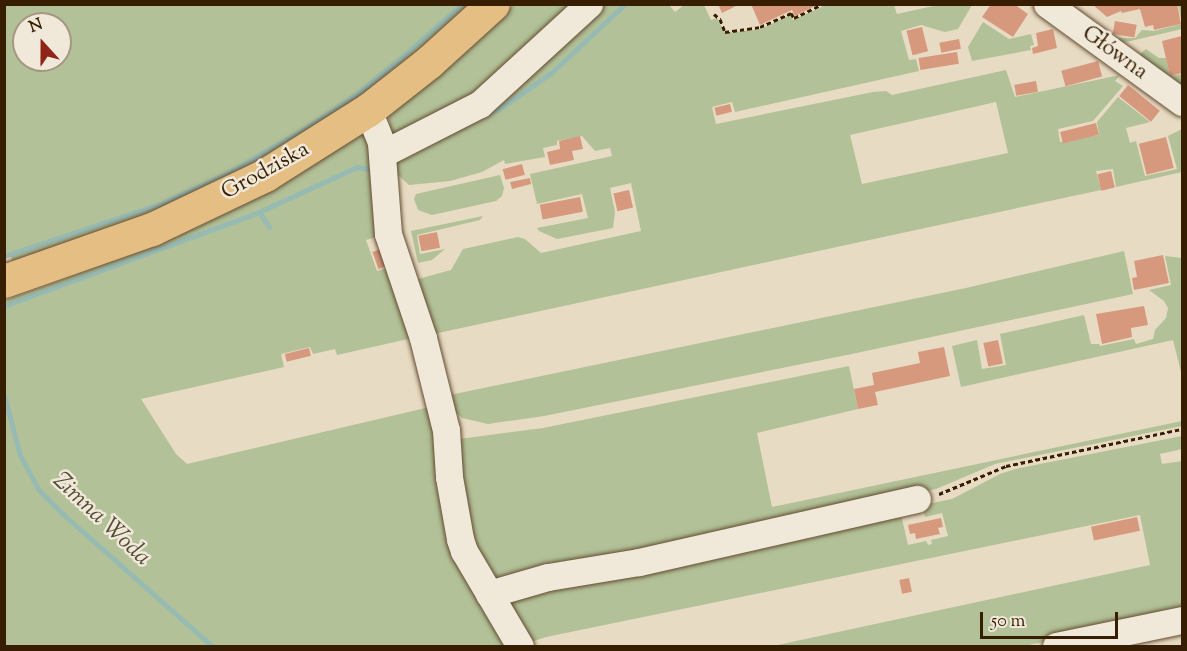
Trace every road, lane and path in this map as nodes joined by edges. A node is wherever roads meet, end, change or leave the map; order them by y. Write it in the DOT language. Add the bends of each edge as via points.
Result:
graph roads {
  1 [pos="493,4"];
  2 [pos="589,4"];
  3 [pos="823,4"];
  4 [pos="1047,4"];
  5 [pos="714,14"];
  6 [pos="1182,102"];
  7 [pos="368,110"];
  8 [pos="382,154"];
  9 [pos="4,281"];
  10 [pos="1182,429"];
  11 [pos="917,499"];
  12 [pos="489,594"];
  13 [pos="1182,620"];
  14 [pos="520,646"];
  15 [pos="1056,646"];
  1 -- 7 [label="main road, Grodziska"];
  2 -- 8 [label="street" via="480,104"];
  3 -- 5 [label="path" via="794,18 791,13 760,27 725,32"];
  4 -- 6 [label="street, Główna"];
  7 -- 8 [label="street" via="376,125"];
  7 -- 9 [label="main road, Grodziska" via="265,175 192,212"];
  8 -- 12 [label="street" via="388,234 423,338 440,404 460,539"];
  10 -- 11 [label="path" via="1006,466 942,494"];
  11 -- 12 [label="street"];
  12 -- 14 [label="street"];
  13 -- 15 [label="street"];
}
